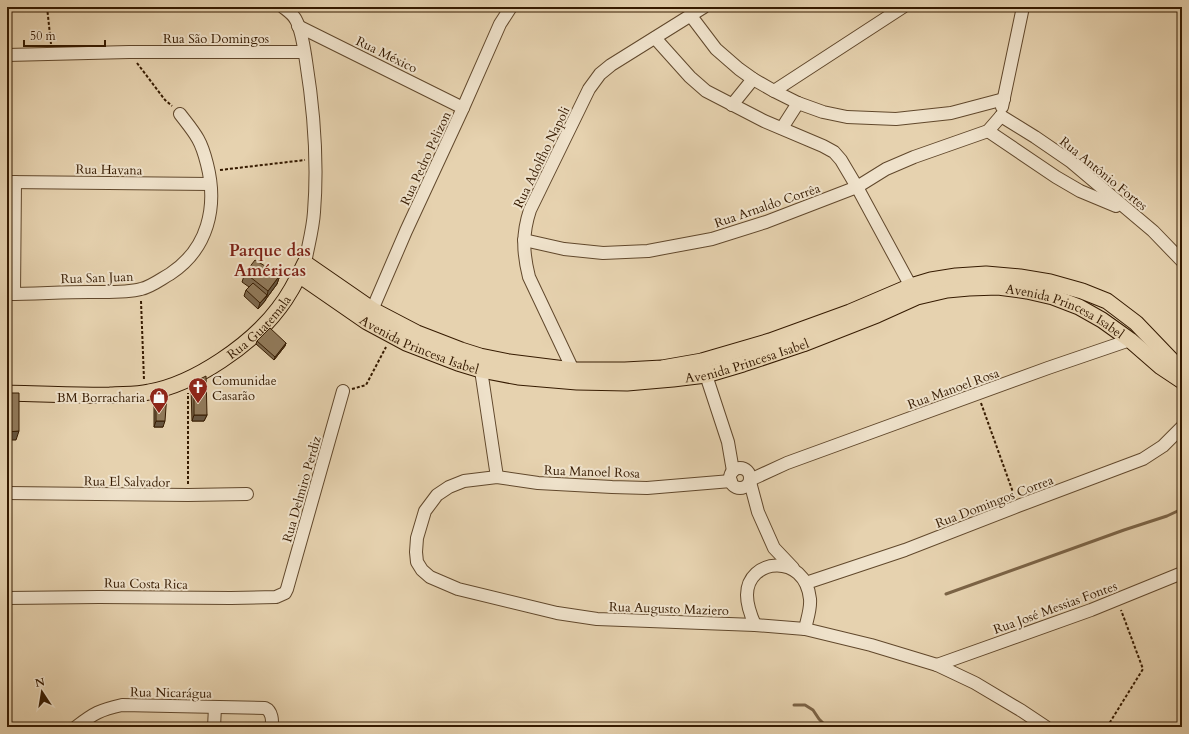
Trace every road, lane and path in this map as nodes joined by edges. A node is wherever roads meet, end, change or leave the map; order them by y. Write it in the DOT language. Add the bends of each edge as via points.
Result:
graph roads {
  1 [pos="47,7"];
  2 [pos="511,7"];
  3 [pos="704,7"];
  4 [pos="903,7"];
  5 [pos="1023,7"];
  6 [pos="291,9"];
  7 [pos="691,16"];
  8 [pos="298,26"];
  9 [pos="655,38"];
  10 [pos="129,52"];
  11 [pos="304,52"];
  12 [pos="52,54"];
  13 [pos="7,55"];
  14 [pos="753,79"];
  15 [pos="774,91"];
  16 [pos="1004,98"];
  17 [pos="798,103"];
  18 [pos="732,105"];
  19 [pos="463,108"];
  20 [pos="180,114"];
  21 [pos="1001,116"];
  22 [pos="782,128"];
  23 [pos="988,131"];
  24 [pos="316,159"];
  25 [pos="210,178"];
  26 [pos="11,182"];
  27 [pos="857,187"];
  28 [pos="1127,210"];
  29 [pos="524,240"];
  30 [pos="1182,260"];
  31 [pos="302,269"];
  32 [pos="141,290"];
  33 [pos="914,292"];
  34 [pos="11,294"];
  35 [pos="370,316"];
  36 [pos="392,335"];
  37 [pos="1130,340"];
  38 [pos="704,368"];
  39 [pos="481,370"];
  40 [pos="573,370"];
  41 [pos="1182,371"];
  42 [pos="143,373"];
  43 [pos="188,379"];
  44 [pos="1182,381"];
  45 [pos="343,391"];
  46 [pos="7,394"];
  47 [pos="978,394"];
  48 [pos="1182,427"];
  49 [pos="740,476"];
  50 [pos="497,477"];
  51 [pos="7,493"];
  52 [pos="247,494"];
  53 [pos="188,495"];
  54 [pos="1018,506"];
  55 [pos="774,548"];
  56 [pos="763,569"];
  57 [pos="794,570"];
  58 [pos="1182,573"];
  59 [pos="806,583"];
  60 [pos="284,593"];
  61 [pos="7,598"];
  62 [pos="1117,599"];
  63 [pos="755,625"];
  64 [pos="805,630"];
  65 [pos="937,665"];
  66 [pos="216,707"];
  67 [pos="76,727"];
  68 [pos="214,727"];
  69 [pos="271,727"];
  70 [pos="1046,727"];
  71 [pos="1107,727"];
  1 -- 12 [label="path"];
  2 -- 19 [label="street, Rua Pedro Pelizon" via="500,24"];
  3 -- 7 [label="street, Rua Adolfho Napoli"];
  4 -- 15 [label="street"];
  5 -- 16 [label="street"];
  6 -- 8 [label="street, Rua Guatemala"];
  7 -- 9 [label="street, Rua Adolfho Napoli"];
  7 -- 14 [label="street" via="716,49"];
  8 -- 11 [label="street, Rua Guatemala"];
  8 -- 19 [label="street, Rua México"];
  9 -- 18 [label="street" via="690,78 706,91"];
  9 -- 29 [label="street, Rua Adolfho Napoli" via="610,65 589,89 530,210"];
  10 -- 11 [label="street, Rua São Domingos"];
  10 -- 12 [label="street, Rua São Domingos"];
  10 -- 20 [label="path" via="165,100"];
  11 -- 24 [label="street, Rua Guatemala"];
  12 -- 13 [label="street, Rua São Domingos"];
  14 -- 15 [label="street"];
  14 -- 18 [label="street"];
  15 -- 17 [label="street"];
  16 -- 17 [label="street" via="951,113 896,119 847,117"];
  16 -- 21 [label="street"];
  17 -- 22 [label="street"];
  18 -- 22 [label="street"];
  19 -- 35 [label="street, Rua Pedro Pelizon" via="406,230"];
  20 -- 25 [label="street, Rua San Juan" via="198,139"];
  21 -- 23 [label="street, Rua Arnaldo Corrêa"];
  21 -- 28 [label="street, Rua Antônio Fortes" via="1070,161"];
  22 -- 27 [label="street" via="834,152"];
  23 -- 27 [label="street, Rua Arnaldo Corrêa" via="886,168"];
  23 -- 28 [label="street" via="1080,191"];
  24 -- 25 [label="path"];
  24 -- 31 [label="street, Rua Guatemala" via="314,214"];
  25 -- 26 [label="street, Rua Havana"];
  25 -- 32 [label="street, Rua San Juan" via="211,211 204,235 194,252 178,268"];
  26 -- 34 [label="street"];
  27 -- 29 [label="street, Rua Arnaldo Corrêa" via="766,222 712,239 648,251 604,253 564,249"];
  27 -- 33 [label="street"];
  28 -- 30 [label="street, Rua Antônio Fortes"];
  29 -- 40 [label="street, Rua Adolfho Napoli" via="525,261 530,277"];
  31 -- 35 [label="main road, Avenida Princesa Isabel"];
  31 -- 43 [label="main road, Rua Guatemala" via="279,308 255,334 228,356"];
  32 -- 34 [label="street, Rua San Juan"];
  32 -- 42 [label="path"];
  33 -- 37 [label="main road, Avenida Princesa Isabel" via="998,287 1027,291 1079,307"];
  33 -- 38 [label="main road, Avenida Princesa Isabel" via="803,344 743,364"];
  33 -- 41 [label="main road, Avenida Princesa Isabel" via="931,280 986,274 1050,282 1082,291 1107,301 1136,322"];
  35 -- 36 [label="main road, Avenida Princesa Isabel"];
  35 -- 40 [label="main road, Avenida Princesa Isabel" via="480,356"];
  36 -- 39 [label="main road, Avenida Princesa Isabel"];
  36 -- 45 [label="path" via="366,386"];
  37 -- 44 [label="main road, Avenida Princesa Isabel" via="1161,367"];
  37 -- 47 [label="street, Rua Manoel Rosa"];
  38 -- 39 [label="main road, Avenida Princesa Isabel" via="673,379 626,383 518,377"];
  38 -- 40 [label="main road, Avenida Princesa Isabel"];
  38 -- 49 [label="street"];
  39 -- 50 [label="street"];
  43 -- 46 [label="main road, Rua Guatemala" via="162,389 130,394"];
  43 -- 53 [label="path"];
  45 -- 60 [label="street, Rua Delmiro Perdiz"];
  47 -- 49 [label="street, Rua Manoel Rosa" via="787,463"];
  47 -- 54 [label="path"];
  48 -- 54 [label="street, Rua Domingos Correa" via="1163,446 1143,459"];
  49 -- 50 [label="street, Rua Manoel Rosa" via="687,485 647,488 538,483"];
  49 -- 55 [label="street"];
  50 -- 63 [label="street, Rua Augusto Maziero" via="464,481 449,487 437,495 425,511 417,538 416,552 417,562 430,577 458,589 597,619"];
  51 -- 53 [label="street, Rua El Salvador"];
  52 -- 53 [label="street, Rua El Salvador"];
  54 -- 59 [label="street, Rua Domingos Correa" via="905,550"];
  55 -- 56 [label="street" via="770,563"];
  55 -- 57 [label="street"];
  56 -- 57 [label="street" via="773,565"];
  56 -- 63 [label="street" via="754,576 747,594"];
  57 -- 59 [label="street"];
  58 -- 62 [label="street, Rua José Messias Fontes"];
  59 -- 64 [label="street" via="810,609"];
  60 -- 61 [label="street, Rua Costa Rica" via="276,597 232,598"];
  62 -- 65 [label="street, Rua José Messias Fontes"];
  62 -- 71 [label="path" via="1143,669"];
  63 -- 64 [label="street, Rua Augusto Maziero"];
  64 -- 65 [label="street, Rua Augusto Maziero" via="871,645"];
  65 -- 70 [label="street, Rua Augusto Maziero" via="975,683"];
  66 -- 67 [label="street, Rua Nicarágua" via="122,705 102,710"];
  66 -- 68 [label="street"];
  66 -- 69 [label="street, Rua Nicarágua" via="265,708 272,720"];
}
